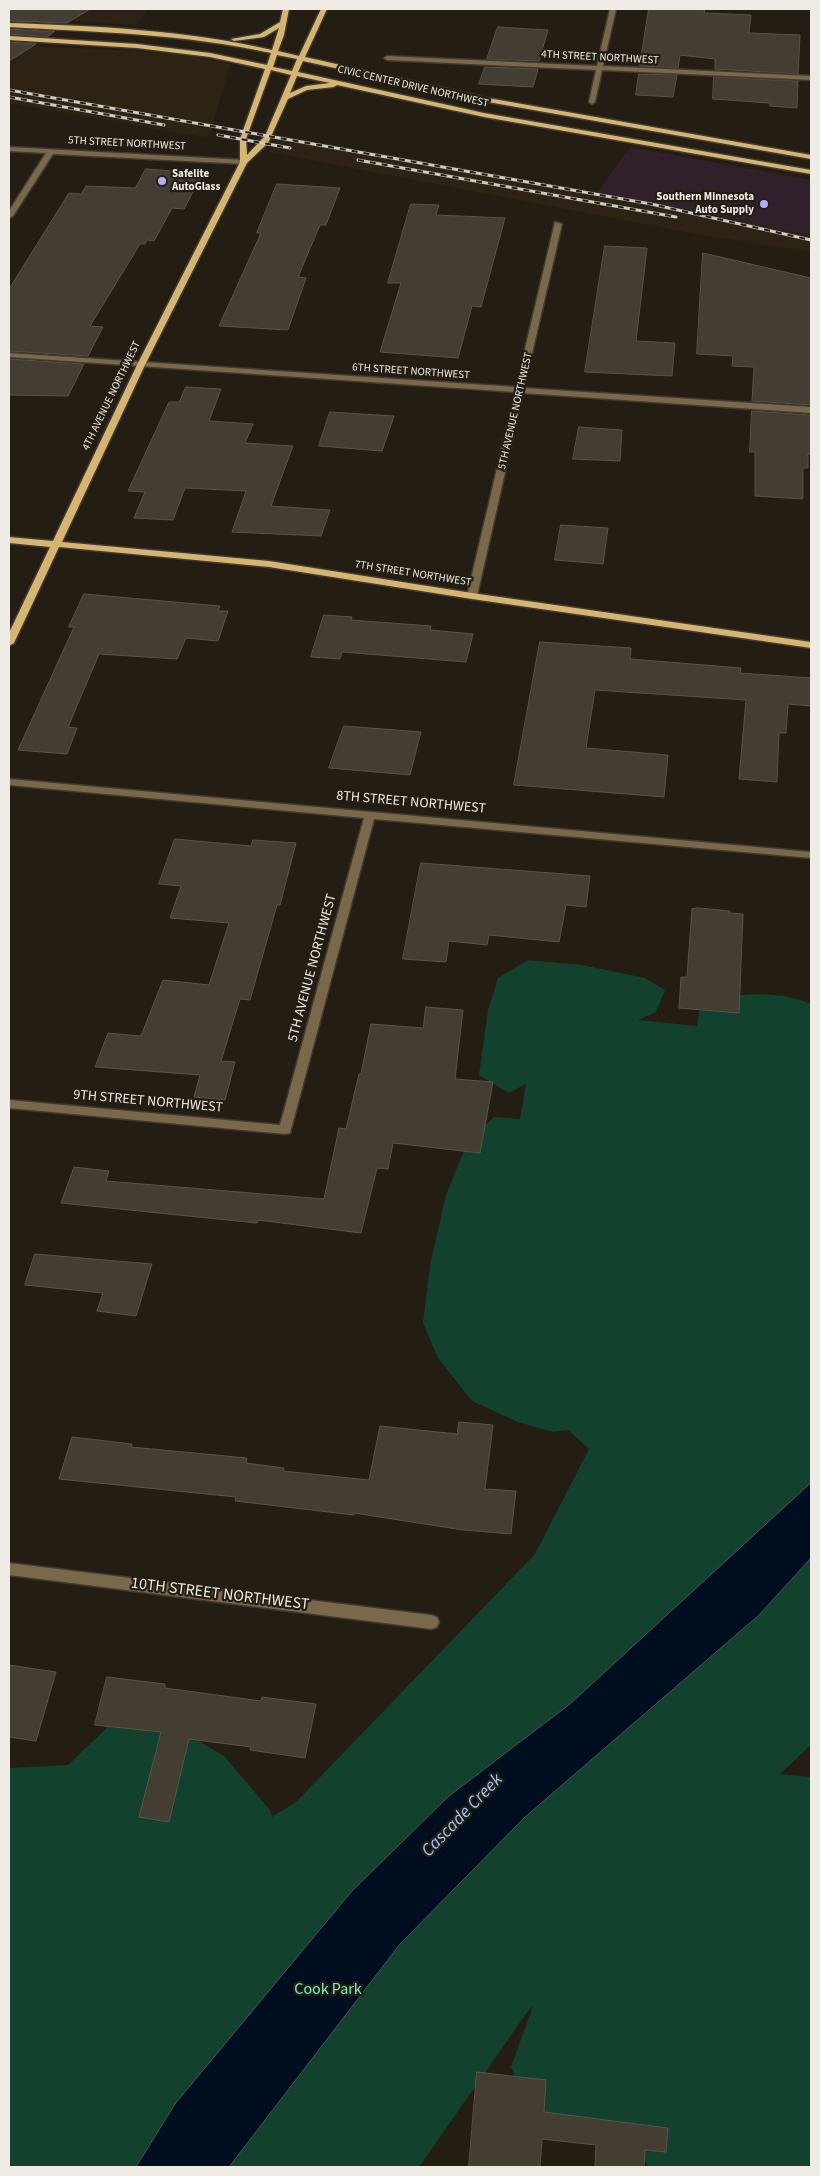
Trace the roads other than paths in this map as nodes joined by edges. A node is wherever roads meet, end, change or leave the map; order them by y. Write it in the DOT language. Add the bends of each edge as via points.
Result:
graph roads {
  1 [pos="286,9"];
  2 [pos="324,9"];
  3 [pos="613,9"];
  4 [pos="284,22"];
  5 [pos="9,25"];
  6 [pos="9,38"];
  7 [pos="212,40"];
  8 [pos="274,52"];
  9 [pos="300,58"];
  10 [pos="387,58"];
  11 [pos="268,66"];
  12 [pos="599,68"];
  13 [pos="296,72"];
  14 [pos="811,78"];
  15 [pos="349,85"];
  16 [pos="286,97"];
  17 [pos="592,102"];
  18 [pos="9,149"];
  19 [pos="51,151"];
  20 [pos="811,157"];
  21 [pos="244,162"];
  22 [pos="811,172"];
  23 [pos="9,216"];
  24 [pos="558,224"];
  25 [pos="9,356"];
  26 [pos="141,365"];
  27 [pos="521,390"];
  28 [pos="811,410"];
  29 [pos="9,540"];
  30 [pos="56,544"];
  31 [pos="472,596"];
  32 [pos="9,643"];
  33 [pos="811,645"];
  34 [pos="9,782"];
  35 [pos="370,814"];
  36 [pos="811,855"];
  37 [pos="9,1104"];
  38 [pos="285,1130"];
  39 [pos="9,1569"];
  40 [pos="431,1622"];
  1 -- 4 [label="main road, 4TH AVENUE NORTHWEST"];
  2 -- 9 [label="main road, 4TH AVENUE NORTHWEST"];
  3 -- 12 [label="street"];
  4 -- 7 [label="main road" via="262,36"];
  4 -- 8 [label="main road, 4TH AVENUE NORTHWEST"];
  5 -- 7 [label="main road, CIVIC CENTER DRIVE NORTHWEST"];
  6 -- 11 [label="main road, CIVIC CENTER DRIVE NORTHWEST" via="153,47"];
  7 -- 8 [label="main road, CIVIC CENTER DRIVE NORTHWEST"];
  8 -- 9 [label="main road, CIVIC CENTER DRIVE NORTHWEST"];
  8 -- 11 [label="main road, 4TH AVENUE NORTHWEST"];
  9 -- 13 [label="main road, 4TH AVENUE NORTHWEST"];
  9 -- 20 [label="main road, CIVIC CENTER DRIVE NORTHWEST" via="506,104"];
  10 -- 12 [label="street, 4TH STREET NORTHWEST"];
  11 -- 13 [label="main road, CIVIC CENTER DRIVE NORTHWEST"];
  11 -- 21 [label="main road, 4TH AVENUE NORTHWEST" via="243,139"];
  12 -- 14 [label="street, 4TH STREET NORTHWEST"];
  12 -- 17 [label="street"];
  13 -- 15 [label="main road, CIVIC CENTER DRIVE NORTHWEST"];
  13 -- 16 [label="main road, 4TH AVENUE NORTHWEST"];
  15 -- 16 [label="main road" via="306,88"];
  15 -- 22 [label="main road, CIVIC CENTER DRIVE NORTHWEST" via="492,117"];
  16 -- 21 [label="main road, 4TH AVENUE NORTHWEST" via="264,143"];
  18 -- 19 [label="street, 5TH STREET NORTHWEST"];
  19 -- 21 [label="street, 5TH STREET NORTHWEST"];
  19 -- 23 [label="street"];
  21 -- 26 [label="main road, 4TH AVENUE NORTHWEST"];
  24 -- 27 [label="street, 5TH AVENUE NORTHWEST"];
  25 -- 26 [label="street, 6TH STREET NORTHWEST"];
  26 -- 27 [label="street, 6TH STREET NORTHWEST"];
  26 -- 30 [label="main road, 4TH AVENUE NORTHWEST"];
  27 -- 28 [label="street, 6TH STREET NORTHWEST"];
  27 -- 31 [label="street, 5TH AVENUE NORTHWEST"];
  29 -- 30 [label="main road, 7TH STREET NORTHWEST"];
  30 -- 31 [label="main road, 7TH STREET NORTHWEST" via="268,564"];
  30 -- 32 [label="main road, 4TH AVENUE NORTHWEST"];
  31 -- 33 [label="main road, 7TH STREET NORTHWEST"];
  34 -- 35 [label="street, 8TH STREET NORTHWEST"];
  35 -- 36 [label="street, 8TH STREET NORTHWEST"];
  35 -- 38 [label="street, 5TH AVENUE NORTHWEST"];
  37 -- 38 [label="street, 9TH STREET NORTHWEST"];
  39 -- 40 [label="street, 10TH STREET NORTHWEST"];
}
